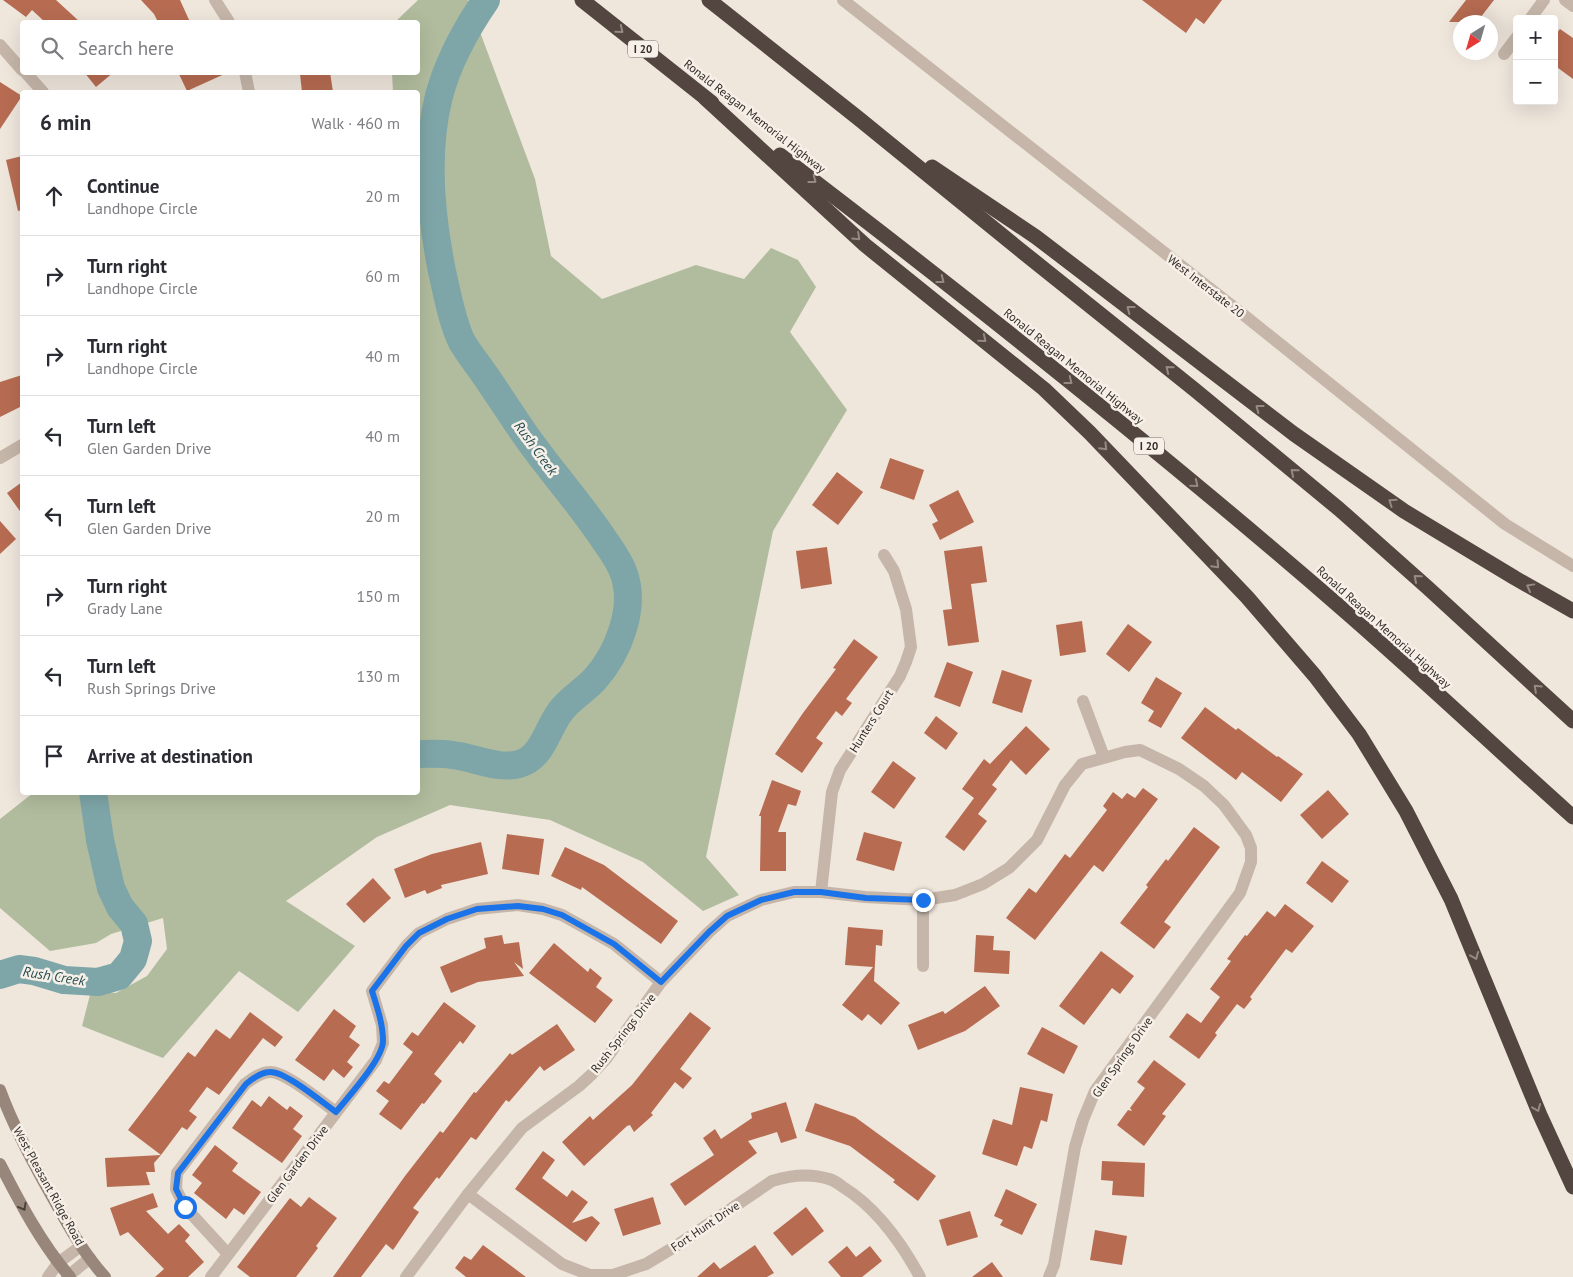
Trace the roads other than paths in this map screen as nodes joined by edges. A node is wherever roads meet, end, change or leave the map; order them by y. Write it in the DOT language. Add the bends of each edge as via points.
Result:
graph roads {
  1 [pos="215,0"];
  2 [pos="582,0"];
  3 [pos="709,0"];
  4 [pos="843,0"];
  5 [pos="1544,0"];
  6 [pos="1565,0"];
  7 [pos="1573,6"];
  8 [pos="1533,15"];
  9 [pos="228,20"];
  10 [pos="1513,42"];
  11 [pos="0,45"];
  12 [pos="1504,54"];
  13 [pos="20,68"];
  14 [pos="28,75"];
  15 [pos="246,75"];
  16 [pos="41,90"];
  17 [pos="249,90"];
  18 [pos="705,98"];
  19 [pos="858,118"];
  20 [pos="20,446"];
  21 [pos="0,458"];
  22 [pos="884,555"];
  23 [pos="1573,566"];
  24 [pos="1573,611"];
  25 [pos="1083,701"];
  26 [pos="1573,721"];
  27 [pos="1104,757"];
  28 [pos="1573,817"];
  29 [pos="1251,862"];
  30 [pos="821,892"];
  31 [pos="923,900"];
  32 [pos="923,966"];
  33 [pos="661,982"];
  34 [pos="0,1090"];
  35 [pos="336,1112"];
  36 [pos="0,1164"];
  37 [pos="1573,1188"];
  38 [pos="468,1194"];
  39 [pos="81,1246"];
  40 [pos="228,1254"];
  41 [pos="90,1258"];
  42 [pos="58,1263"];
  43 [pos="68,1276"];
  44 [pos="48,1277"];
  45 [pos="105,1277"];
  46 [pos="211,1277"];
  47 [pos="406,1277"];
  48 [pos="920,1277"];
  49 [pos="1049,1277"];
  1 -- 9 [label="street"];
  2 -- 18 [label="highway, Ronald Reagan Memorial Highway / I 20, one-way"];
  3 -- 19 [label="highway"];
  4 -- 23 [label="street, West Interstate 20" via="1505,524"];
  5 -- 8 [label="street"];
  6 -- 7 [label="street"];
  10 -- 12 [label="street"];
  11 -- 13 [label="street"];
  14 -- 16 [label="street"];
  15 -- 17 [label="street"];
  18 -- 28 [label="highway, Ronald Reagan Memorial Highway / I 20, one-way" via="876,228 1231,513"];
  18 -- 37 [label="highway, one-way" via="866,245 1023,372 1090,432 1247,597 1315,676 1359,734 1401,802 1451,899"];
  24 -- 19 [label="highway, one-way" via="1396,506 1294,434 1036,237"];
  26 -- 19 [label="highway, one-way" via="1339,509"];
  20 -- 21 [label="street"];
  22 -- 30 [label="street, Hunters Court" via="894,571 906,608 911,647 900,676 840,770 832,792"];
  25 -- 27 [label="street"];
  27 -- 29 [label="street, Rush Springs Drive" via="1140,750 1179,769 1204,786 1224,805 1246,835 1251,848"];
  27 -- 31 [label="street, Rush Springs Drive" via="1082,764 1065,785 1037,840 1009,868 983,884"];
  29 -- 49 [label="street, Glen Springs Drive" via="1240,893 1095,1091 1075,1147 1054,1265"];
  30 -- 31 [label="street, Rush Springs Drive"];
  30 -- 33 [label="street, Rush Springs Drive" via="794,892 761,900 727,916"];
  31 -- 32 [label="street"];
  33 -- 35 [label="street, Glen Garden Drive" via="614,944 562,915 543,909 518,906 477,909 447,919 419,933 372,991 382,1025 383,1043 376,1060"];
  33 -- 38 [label="street, Rush Springs Drive" via="606,1059 579,1086 522,1128"];
  34 -- 39 [label="main road, West Pleasant Ridge Road" via="42,1178"];
  35 -- 40 [label="street, Glen Garden Drive"];
  35 -- 40 [label="street" via="281,1074 269,1072 258,1076 246,1084 178,1173 176,1189 185,1207"];
  36 -- 42 [label="main road, one-way" via="24,1210"];
  38 -- 47 [label="street, Rush Springs Drive"];
  38 -- 48 [label="street, Fort Hunt Drive" via="562,1264 590,1275 613,1275 646,1264 772,1181 808,1175 830,1179 856,1194 891,1231"];
  39 -- 41 [label="main road, West Pleasant Ridge Road"];
  39 -- 42 [label="street"];
  40 -- 46 [label="street, Glen Garden Drive"];
  41 -- 43 [label="street"];
  41 -- 45 [label="main road, West Pleasant Ridge Road"];
  42 -- 43 [label="main road"];
  42 -- 44 [label="street"];
}
